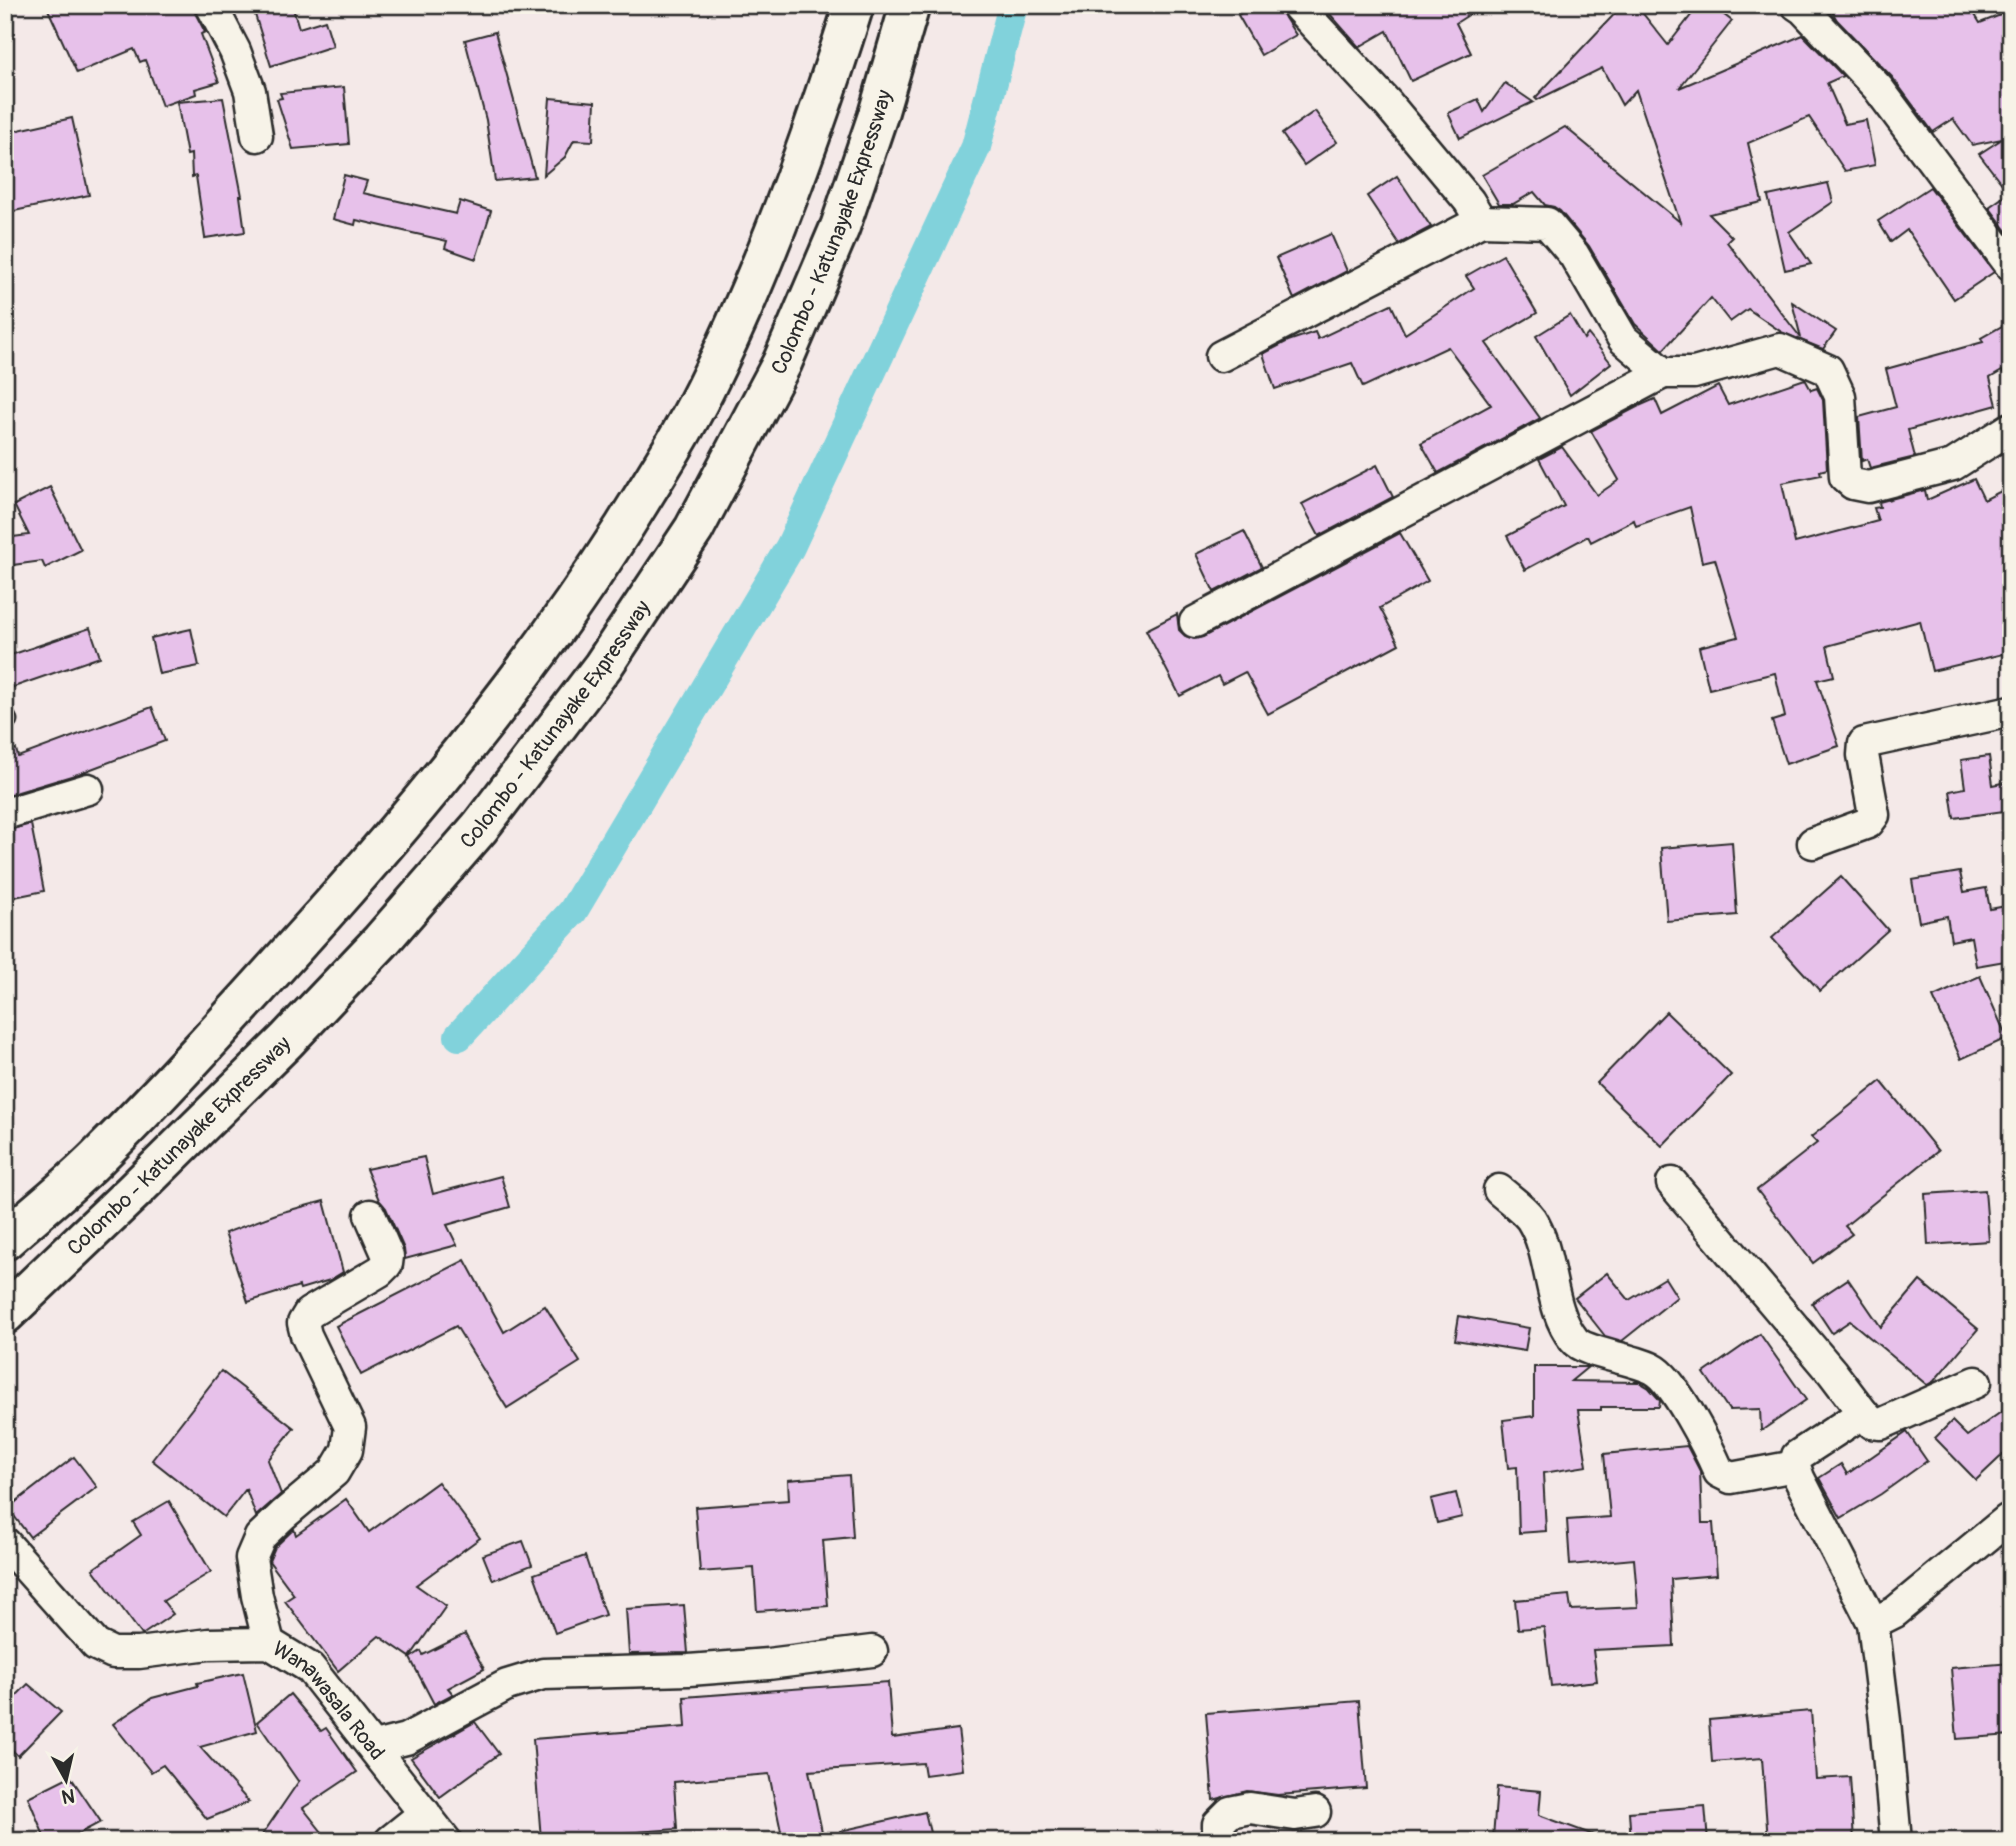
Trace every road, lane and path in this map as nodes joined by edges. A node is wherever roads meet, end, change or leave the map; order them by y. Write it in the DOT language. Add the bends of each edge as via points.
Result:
graph roads {
  1 [pos="211,5"];
  2 [pos="854,5"];
  3 [pos="910,5"];
  4 [pos="1797,5"];
  5 [pos="1298,7"];
  6 [pos="257,136"];
  7 [pos="1481,221"];
  8 [pos="2011,267"];
  9 [pos="1221,356"];
  10 [pos="1663,373"];
  11 [pos="2011,428"];
  12 [pos="1195,622"];
  13 [pos="2011,711"];
  14 [pos="88,789"];
  15 [pos="5,814"];
  16 [pos="1813,843"];
  17 [pos="1672,1183"];
  18 [pos="1499,1190"];
  19 [pos="370,1214"];
  20 [pos="5,1240"];
  21 [pos="5,1314"];
  22 [pos="1976,1382"];
  23 [pos="1863,1413"];
  24 [pos="1795,1465"];
  25 [pos="2007,1520"];
  26 [pos="5,1544"];
  27 [pos="1873,1623"];
  28 [pos="269,1643"];
  29 [pos="872,1651"];
  30 [pos="374,1747"];
  31 [pos="1315,1812"];
  32 [pos="425,1813"];
  33 [pos="390,1841"];
  34 [pos="446,1841"];
  35 [pos="1218,1841"];
  36 [pos="1896,1841"];
  1 -- 6 [label="street" via="250,91"];
  2 -- 20 [label="highway" via="796,176 738,318 665,460 588,583 434,789 343,893 99,1156"];
  3 -- 21 [label="highway, Colombo - Katunayake Expressway" via="839,227 782,363 694,529 604,666 480,827 381,941 286,1041"];
  4 -- 8 [label="street" via="1878,88"];
  5 -- 7 [label="street" via="1388,104"];
  7 -- 9 [label="street"];
  7 -- 10 [label="street" via="1547,223 1574,255 1623,339"];
  10 -- 11 [label="street" via="1694,373 1780,349 1828,370 1840,396 1845,477 1861,486 1953,465"];
  10 -- 12 [label="street"];
  13 -- 16 [label="street" via="1864,743 1874,815 1868,823"];
  14 -- 15 [label="street"];
  17 -- 23 [label="street"];
  18 -- 24 [label="street" via="1530,1218 1540,1238 1560,1313 1580,1346 1656,1370 1679,1397 1719,1472 1731,1478"];
  19 -- 28 [label="street" via="388,1256 387,1265 309,1313 303,1323 350,1427 347,1450 334,1472 260,1537 251,1558"];
  22 -- 23 [label="street" via="1881,1424 1872,1423"];
  23 -- 24 [label="street" via="1797,1456"];
  24 -- 27 [label="street"];
  25 -- 27 [label="street" via="1895,1612"];
  26 -- 28 [label="street, Wanawasala Road" via="96,1645 113,1653"];
  27 -- 36 [label="street"];
  28 -- 30 [label="street, Wanawasala Road" via="310,1668"];
  29 -- 30 [label="street" via="689,1670 543,1674 507,1685 406,1740"];
  30 -- 32 [label="street, Wanawasala Road"];
  31 -- 35 [label="street" via="1295,1815 1250,1808 1230,1812 1218,1824"];
  32 -- 33 [label="street"];
  32 -- 34 [label="street, Wanawasala Road"];
}
